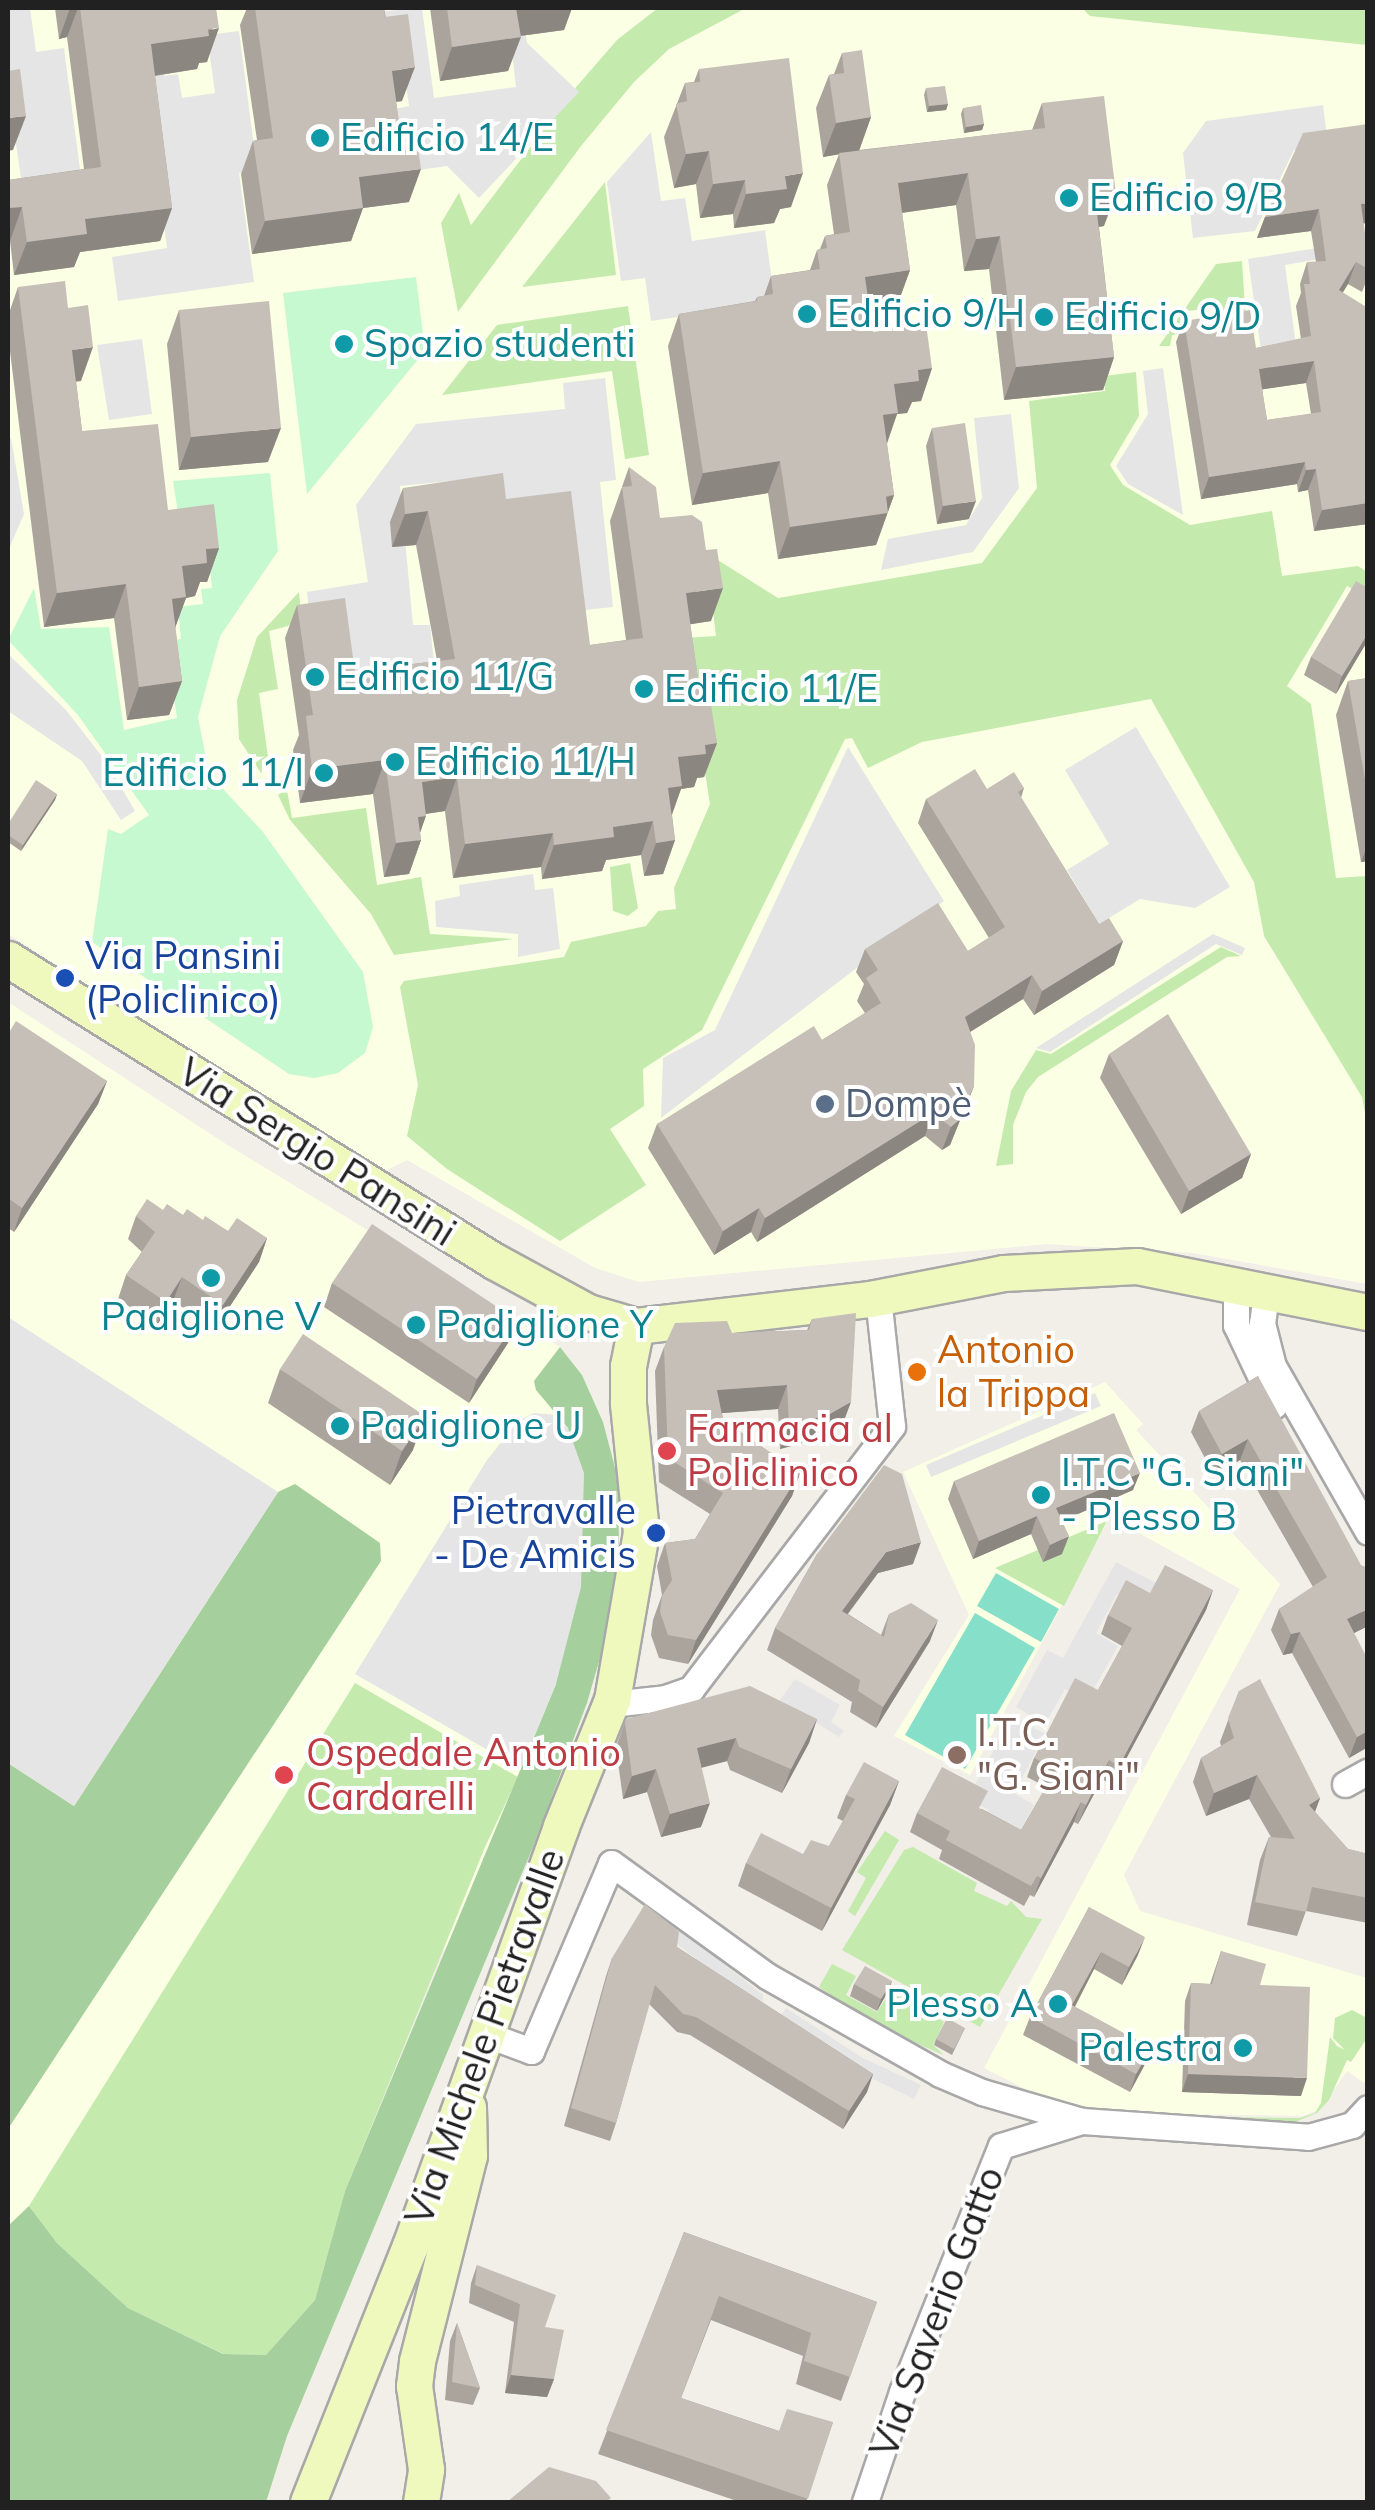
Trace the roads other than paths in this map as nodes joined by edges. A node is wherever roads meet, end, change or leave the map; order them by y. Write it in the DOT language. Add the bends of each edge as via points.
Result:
graph roads {
  1 [pos="8,959"];
  2 [pos="1251,1292"];
  3 [pos="874,1299"];
  4 [pos="1368,1312"];
  5 [pos="636,1326"];
  6 [pos="1368,1532"];
  7 [pos="1358,1561"];
  8 [pos="612,1702"];
  9 [pos="488,2035"];
  10 [pos="464,2096"];
  11 [pos="1368,2108"];
  12 [pos="1082,2121"];
  13 [pos="308,2502"];
  14 [pos="421,2502"];
  15 [pos="865,2502"];
  1 -- 5 [label="main road, Via Sergio Pansini" via="494,1261 588,1312"];
  2 -- 3 [label="main road" via="1137,1266 1004,1273"];
  2 -- 4 [label="main road"];
  2 -- 6 [label="street" via="1273,1366"];
  2 -- 7 [label="street" via="1236,1326"];
  3 -- 5 [label="main road"];
  3 -- 8 [label="street" via="885,1424 688,1686"];
  5 -- 8 [label="main road, Via Michele Pietravalle" via="628,1403 641,1532"];
  8 -- 9 [label="main road, Via Michele Pietravalle"];
  9 -- 10 [label="main road, Via Michele Pietravalle"];
  9 -- 12 [label="street" via="531,2051 612,1863 768,1976 940,2074"];
  10 -- 13 [label="main road, Via Michele Pietravalle"];
  10 -- 14 [label="main road" via="472,2126 469,2155 414,2386 426,2468"];
  11 -- 12 [label="street" via="1352,2125 1308,2137"];
  12 -- 15 [label="street, Via Saverio Gatto" via="1001,2146"];
}
